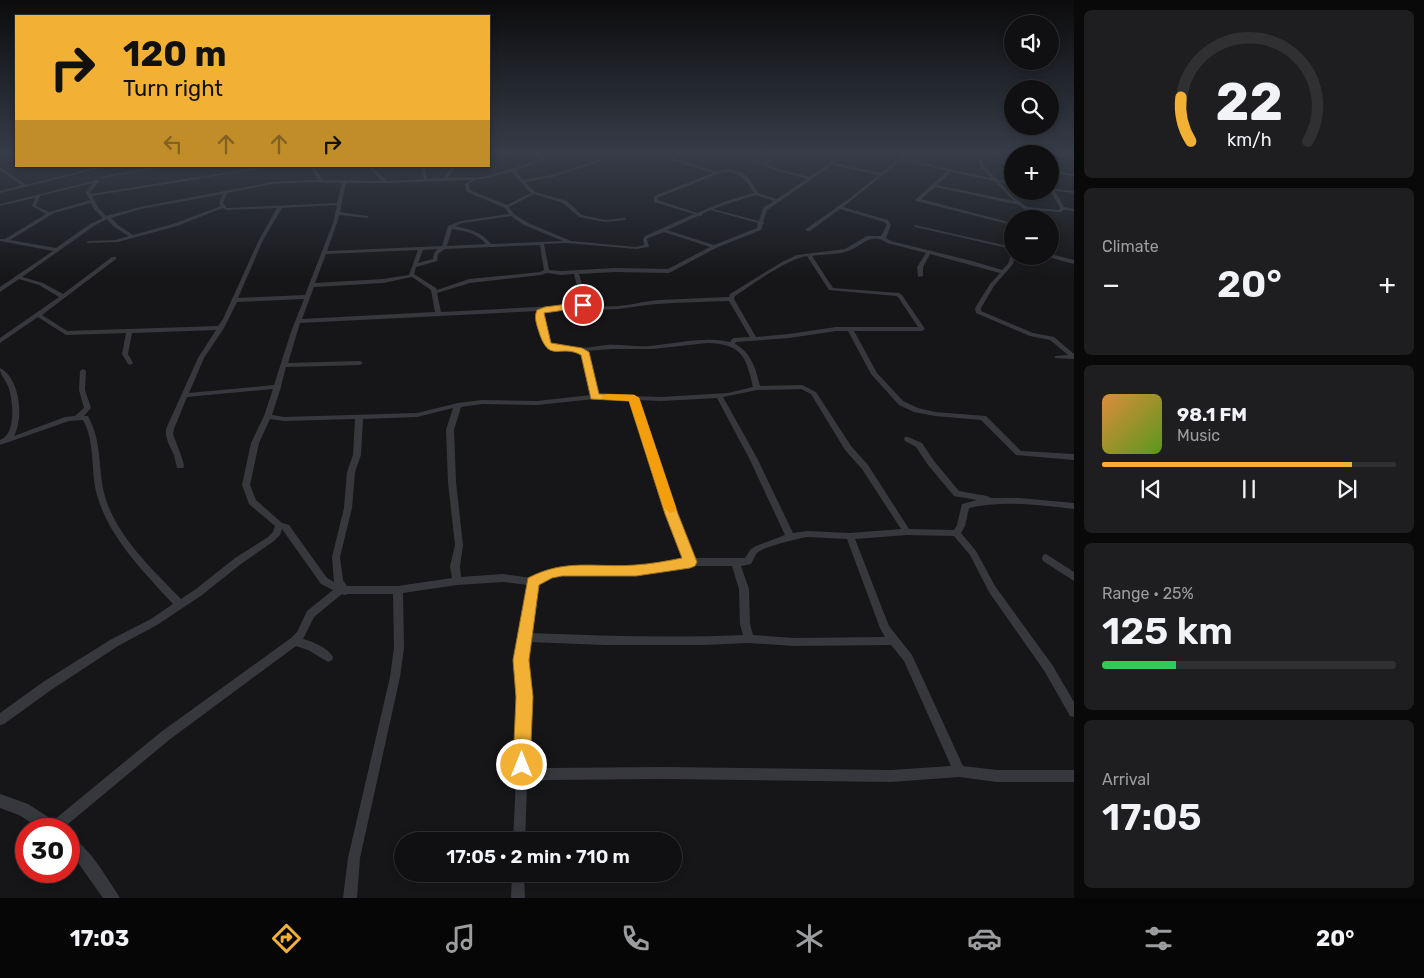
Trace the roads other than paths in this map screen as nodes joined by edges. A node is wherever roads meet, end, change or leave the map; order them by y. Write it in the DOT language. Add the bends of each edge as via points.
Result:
graph roads {
  1 [pos="42,195"];
  2 [pos="90,195"];
  3 [pos="214,195"];
  4 [pos="224,195"];
  5 [pos="340,195"];
  6 [pos="478,195"];
  7 [pos="530,195"];
  8 [pos="541,195"];
  9 [pos="660,195"];
  10 [pos="752,195"];
  11 [pos="759,195"];
  12 [pos="786,195"];
  13 [pos="856,195"];
  14 [pos="923,195"];
  15 [pos="979,195"];
  16 [pos="1010,195"];
  17 [pos="38,196"];
  18 [pos="1056,200"];
  19 [pos="92,201"];
  20 [pos="778,201"];
  21 [pos="338,204"];
  22 [pos="1020,204"];
  23 [pos="0,205"];
  24 [pos="223,207"];
  25 [pos="280,207"];
  26 [pos="507,207"];
  27 [pos="840,208"];
  28 [pos="1026,208"];
  29 [pos="1062,208"];
  30 [pos="712,210"];
  31 [pos="1074,210"];
  32 [pos="336,213"];
  33 [pos="49,214"];
  34 [pos="512,215"];
  35 [pos="700,215"];
  36 [pos="367,217"];
  37 [pos="107,218"];
  38 [pos="624,220"];
  39 [pos="1004,222"];
  40 [pos="763,223"];
  41 [pos="917,226"];
  42 [pos="450,227"];
  43 [pos="808,230"];
  44 [pos="666,231"];
  45 [pos="132,236"];
  46 [pos="883,238"];
  47 [pos="557,240"];
  48 [pos="5,242"];
  49 [pos="89,242"];
  50 [pos="542,244"];
  51 [pos="490,246"];
  52 [pos="1004,246"];
  53 [pos="714,247"];
  54 [pos="444,248"];
  55 [pos="0,249"];
  56 [pos="421,249"];
  57 [pos="58,250"];
  58 [pos="929,252"];
  59 [pos="323,253"];
  60 [pos="809,255"];
  61 [pos="114,258"];
  62 [pos="1059,258"];
  63 [pos="1074,262"];
  64 [pos="1008,265"];
  65 [pos="414,266"];
  66 [pos="546,269"];
  67 [pos="1004,271"];
  68 [pos="574,272"];
  69 [pos="411,276"];
  70 [pos="920,276"];
  71 [pos="18,277"];
  72 [pos="312,285"];
  73 [pos="0,290"];
  74 [pos="436,292"];
  75 [pos="63,297"];
  76 [pos="308,297"];
  77 [pos="731,299"];
  78 [pos="234,300"];
  79 [pos="584,303"];
  80 [pos="545,309"];
  81 [pos="438,314"];
  82 [pos="38,315"];
  83 [pos="298,321"];
  84 [pos="221,328"];
  85 [pos="850,329"];
  86 [pos="129,332"];
  87 [pos="754,338"];
  88 [pos="0,341"];
  89 [pos="732,344"];
  90 [pos="582,350"];
  91 [pos="1057,357"];
  92 [pos="1073,357"];
  93 [pos="130,363"];
  94 [pos="360,363"];
  95 [pos="285,365"];
  96 [pos="0,370"];
  97 [pos="83,371"];
  98 [pos="278,387"];
  99 [pos="757,388"];
  100 [pos="186,395"];
  101 [pos="719,396"];
  102 [pos="595,397"];
  103 [pos="634,398"];
  104 [pos="458,405"];
  105 [pos="268,416"];
  106 [pos="78,417"];
  107 [pos="359,418"];
  108 [pos="908,439"];
  109 [pos="4,442"];
  110 [pos="1074,457"];
  111 [pos="180,466"];
  112 [pos="1009,502"];
  113 [pos="1074,506"];
  114 [pos="279,525"];
  115 [pos="907,532"];
  116 [pos="956,533"];
  117 [pos="850,536"];
  118 [pos="790,537"];
  119 [pos="1046,558"];
  120 [pos="690,562"];
  121 [pos="735,562"];
  122 [pos="1074,577"];
  123 [pos="457,581"];
  124 [pos="533,582"];
  125 [pos="398,590"];
  126 [pos="343,591"];
  127 [pos="179,604"];
  128 [pos="526,637"];
  129 [pos="749,639"];
  130 [pos="295,641"];
  131 [pos="891,641"];
  132 [pos="328,657"];
  133 [pos="1074,712"];
  134 [pos="0,720"];
  135 [pos="959,771"];
  136 [pos="1074,776"];
  137 [pos="522,781"];
  138 [pos="0,801"];
  139 [pos="38,818"];
  140 [pos="66,818"];
  141 [pos="519,832"];
  142 [pos="80,855"];
  143 [pos="518,882"];
  144 [pos="112,898"];
  145 [pos="350,898"];
  146 [pos="518,898"];
  1 -- 17 [label="street"];
  2 -- 19 [label="street"];
  3 -- 37 [label="street" via="140,208"];
  4 -- 24 [label="street"];
  5 -- 21 [label="street"];
  6 -- 26 [label="street"];
  7 -- 26 [label="street"];
  8 -- 38 [label="street" via="565,202 581,216"];
  9 -- 35 [label="street" via="655,197 656,201"];
  10 -- 30 [label="street"];
  11 -- 20 [label="street"];
  12 -- 20 [label="street"];
  13 -- 27 [label="street"];
  14 -- 39 [label="street" via="918,200"];
  15 -- 22 [label="street"];
  16 -- 22 [label="street"];
  17 -- 23 [label="street"];
  17 -- 33 [label="street" via="34,206"];
  18 -- 29 [label="street"];
  19 -- 33 [label="street"];
  19 -- 37 [label="street"];
  20 -- 40 [label="street" via="765,209"];
  21 -- 25 [label="street"];
  21 -- 32 [label="street"];
  22 -- 28 [label="street"];
  24 -- 25 [label="street"];
  24 -- 45 [label="street" via="175,225"];
  25 -- 78 [label="street"];
  26 -- 34 [label="street"];
  27 -- 43 [label="street"];
  27 -- 46 [label="street" via="886,221 889,226"];
  28 -- 29 [label="street" via="1053,212"];
  29 -- 31 [label="street"];
  30 -- 35 [label="street"];
  30 -- 40 [label="street"];
  32 -- 36 [label="street"];
  32 -- 59 [label="street"];
  33 -- 48 [label="street"];
  34 -- 42 [label="street"];
  34 -- 47 [label="street"];
  35 -- 44 [label="street"];
  37 -- 45 [label="street"];
  37 -- 57 [label="street"];
  40 -- 53 [label="street" via="760,229"];
  41 -- 52 [label="street"];
  42 -- 51 [label="street" via="474,231"];
  42 -- 54 [label="street"];
  44 -- 47 [label="street" via="647,237 647,246 640,248"];
  44 -- 53 [label="street"];
  45 -- 49 [label="street" via="109,242"];
  46 -- 58 [label="street"];
  46 -- 60 [label="street" via="869,236 846,250"];
  47 -- 50 [label="street"];
  48 -- 55 [label="street"];
  48 -- 57 [label="street"];
  50 -- 51 [label="street"];
  50 -- 66 [label="street"];
  51 -- 54 [label="street"];
  53 -- 68 [label="street" via="668,271"];
  54 -- 56 [label="street"];
  54 -- 65 [label="street" via="436,253 432,262"];
  56 -- 59 [label="street"];
  56 -- 65 [label="street"];
  57 -- 71 [label="street"];
  58 -- 67 [label="street"];
  58 -- 70 [label="street" via="920,267"];
  59 -- 72 [label="street"];
  60 -- 77 [label="street" via="784,263 754,280"];
  60 -- 85 [label="street" via="831,289 897,294 922,329"];
  61 -- 75 [label="street"];
  62 -- 63 [label="street"];
  64 -- 67 [label="street"];
  65 -- 69 [label="street"];
  66 -- 68 [label="street"];
  66 -- 74 [label="street" via="468,281"];
  67 -- 92 [label="street" via="992,284 978,312 1032,334 1052,338"];
  68 -- 79 [label="street"];
  69 -- 72 [label="street"];
  69 -- 74 [label="street"];
  71 -- 73 [label="street"];
  71 -- 75 [label="street" via="41,284"];
  72 -- 76 [label="street"];
  74 -- 81 [label="street"];
  75 -- 82 [label="street"];
  76 -- 78 [label="street"];
  76 -- 83 [label="street"];
  77 -- 79 [label="street" via="642,303 609,308"];
  77 -- 87 [label="street"];
  78 -- 84 [label="street"];
  79 -- 80 [label="street" via="577,307"];
  80 -- 81 [label="street"];
  80 -- 90 [label="street" via="539,316 547,345"];
  81 -- 83 [label="street"];
  82 -- 86 [label="street" via="66,333"];
  82 -- 88 [label="street"];
  83 -- 95 [label="street"];
  84 -- 86 [label="street"];
  84 -- 100 [label="street" via="201,358"];
  85 -- 87 [label="street"];
  85 -- 110 [label="street" via="874,374 901,403 935,414 983,418 1019,453"];
  86 -- 93 [label="street" via="125,354"];
  87 -- 89 [label="street" via="734,340"];
  89 -- 90 [label="street" via="703,342"];
  89 -- 99 [label="street" via="744,354"];
  90 -- 102 [label="street" via="587,356"];
  91 -- 92 [label="street"];
  94 -- 95 [label="street"];
  95 -- 98 [label="street"];
  96 -- 109 [label="street" via="7,376 17,406 15,432"];
  97 -- 106 [label="street" via="82,390 88,408"];
  98 -- 100 [label="street"];
  98 -- 105 [label="street"];
  99 -- 101 [label="street"];
  99 -- 115 [label="street" via="788,386 812,390"];
  100 -- 111 [label="street" via="169,433 180,457"];
  101 -- 103 [label="street"];
  101 -- 118 [label="street"];
  102 -- 103 [label="street"];
  102 -- 104 [label="street" via="537,403"];
  103 -- 120 [label="street"];
  104 -- 107 [label="street" via="417,415"];
  104 -- 123 [label="street" via="450,430 459,545 455,566"];
  105 -- 107 [label="street" via="284,419"];
  105 -- 114 [label="street" via="255,443 246,485 252,502"];
  106 -- 109 [label="street"];
  106 -- 127 [label="street" via="85,418 91,427 98,459 100,492 111,521"];
  107 -- 126 [label="street" via="357,455 336,557 338,581"];
  108 -- 112 [label="street" via="919,445 957,494"];
  112 -- 113 [label="street"];
  112 -- 116 [label="street" via="966,506"];
  114 -- 126 [label="street" via="286,527 324,581"];
  114 -- 127 [label="street" via="271,539"];
  115 -- 116 [label="street"];
  115 -- 117 [label="street"];
  116 -- 133 [label="street" via="973,553 992,589 1049,669"];
  117 -- 118 [label="street" via="826,533"];
  117 -- 131 [label="street"];
  118 -- 121 [label="street" via="754,551 748,560"];
  119 -- 122 [label="street"];
  120 -- 121 [label="street"];
  120 -- 124 [label="street" via="636,571 562,571 549,573"];
  121 -- 129 [label="street" via="744,589"];
  123 -- 124 [label="street" via="503,578"];
  123 -- 125 [label="street"];
  124 -- 128 [label="street"];
  125 -- 126 [label="street"];
  125 -- 145 [label="street" via="399,648 395,677 354,858"];
  126 -- 130 [label="street" via="310,614"];
  127 -- 134 [label="street" via="47,686"];
  128 -- 129 [label="street" via="703,642"];
  128 -- 137 [label="street" via="521,660 524,697"];
  129 -- 131 [label="street"];
  130 -- 132 [label="street" via="312,646"];
  130 -- 140 [label="street" via="173,730"];
  131 -- 135 [label="street" via="908,658"];
  135 -- 136 [label="street" via="997,776"];
  135 -- 137 [label="street" via="891,776 756,772 546,774"];
  137 -- 141 [label="street"];
  138 -- 139 [label="street"];
  142 -- 144 [label="street"];
  143 -- 146 [label="street"];
}
